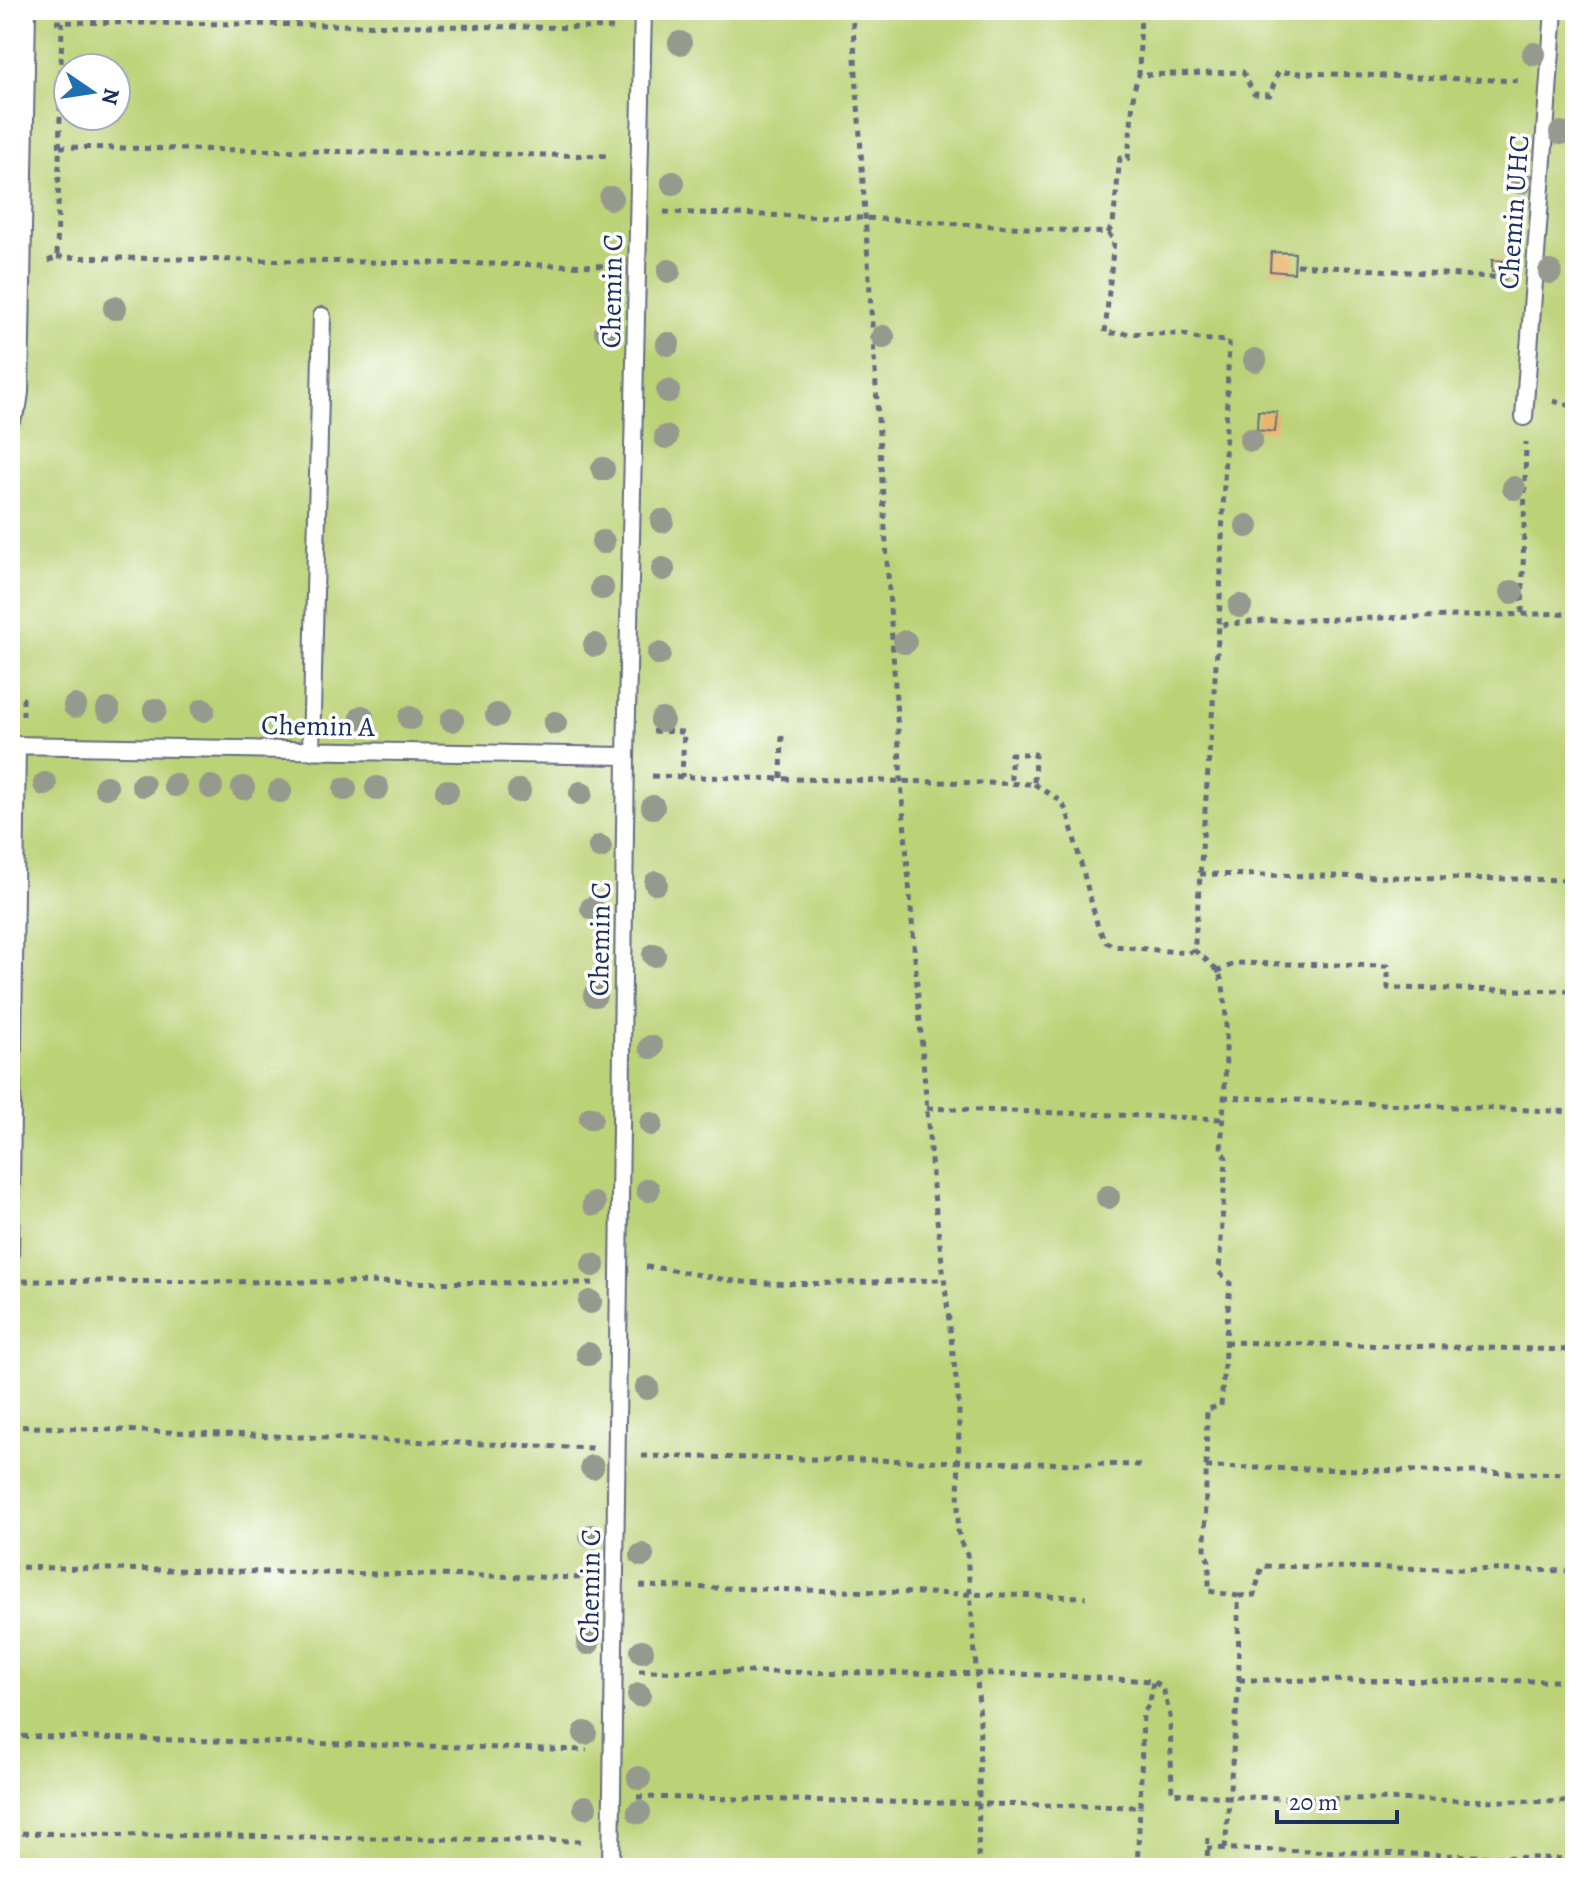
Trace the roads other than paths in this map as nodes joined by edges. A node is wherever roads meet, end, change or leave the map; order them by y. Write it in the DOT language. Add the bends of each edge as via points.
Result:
graph roads {
  1 [pos="643,10"];
  2 [pos="1554,10"];
  3 [pos="27,16"];
  4 [pos="322,316"];
  5 [pos="10,422"];
  6 [pos="1525,425"];
  7 [pos="14,745"];
  8 [pos="311,751"];
  9 [pos="626,756"];
  10 [pos="10,1256"];
  11 [pos="611,1868"];
  1 -- 9 [label="lane, Chemin C"];
  2 -- 6 [label="lane, Chemin UHC"];
  3 -- 5 [label="lane" via="20,392"];
  4 -- 8 [label="lane"];
  7 -- 8 [label="lane, Chemin A"];
  7 -- 10 [label="lane"];
  8 -- 9 [label="lane, Chemin A"];
  9 -- 11 [label="lane, Chemin C"];
}
